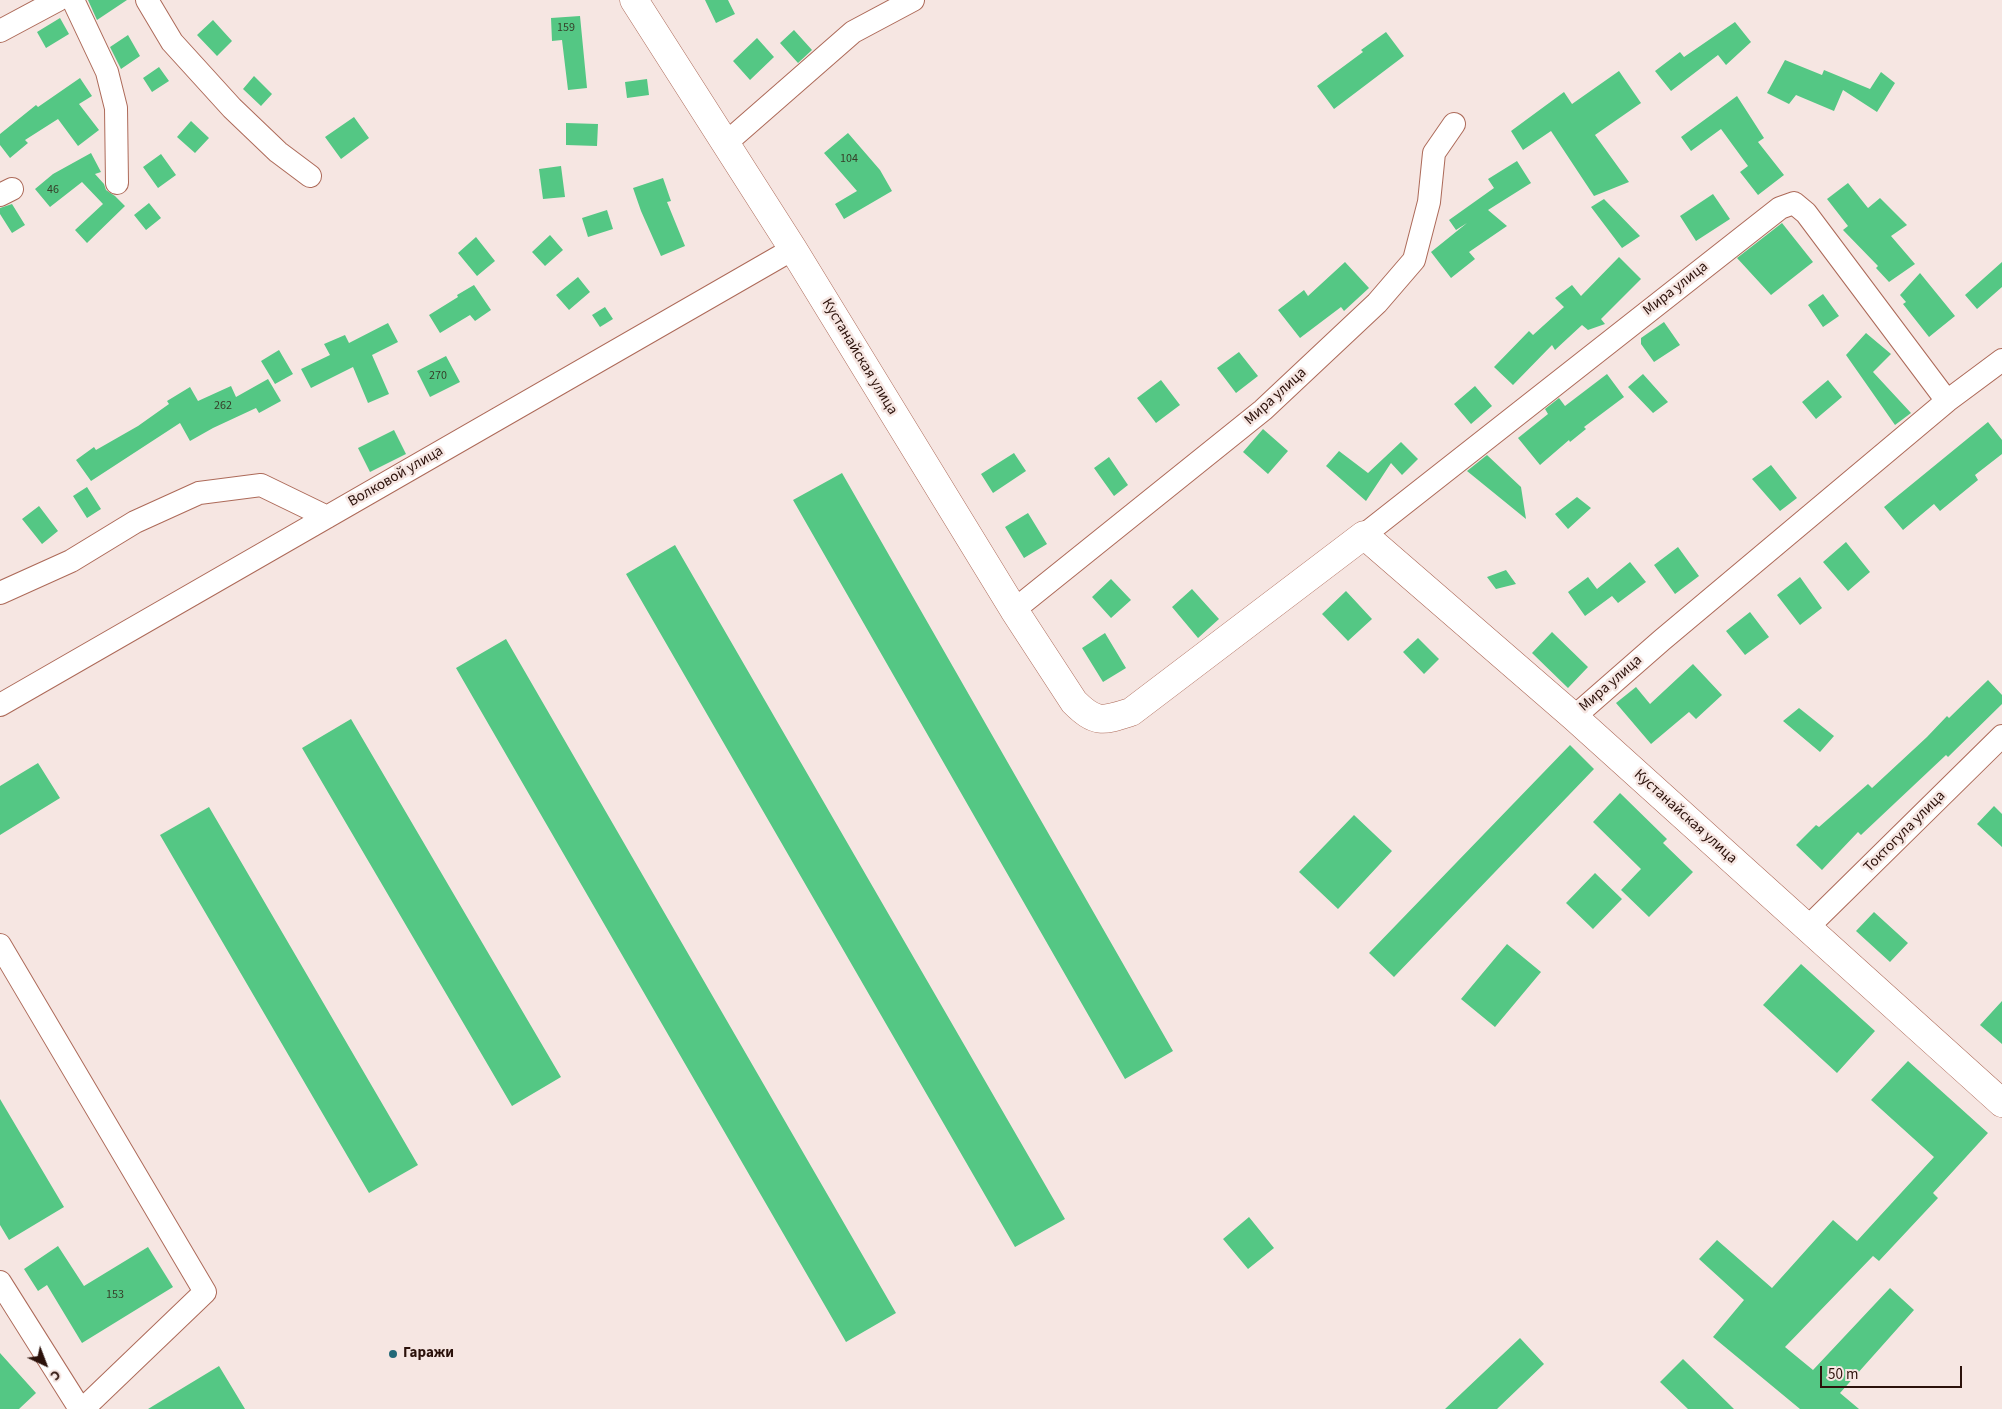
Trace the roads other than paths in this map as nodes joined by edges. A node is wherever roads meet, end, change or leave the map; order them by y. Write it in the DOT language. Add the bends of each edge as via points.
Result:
graph roads {
  1 [pos="59,0"];
  2 [pos="147,0"];
  3 [pos="634,0"];
  4 [pos="913,0"];
  5 [pos="0,30"];
  6 [pos="1454,124"];
  7 [pos="726,143"];
  8 [pos="310,176"];
  9 [pos="117,183"];
  10 [pos="793,249"];
  11 [pos="2002,360"];
  12 [pos="1947,401"];
  13 [pos="327,517"];
  14 [pos="1364,535"];
  15 [pos="0,593"];
  16 [pos="1014,610"];
  17 [pos="0,705"];
  18 [pos="1574,717"];
  19 [pos="2002,736"];
  20 [pos="1807,928"];
  21 [pos="0,945"];
  22 [pos="2002,1103"];
  23 [pos="0,1282"];
  24 [pos="82,1409"];
  1 -- 5 [label="street"];
  1 -- 9 [label="street" via="107,72 116,108"];
  2 -- 8 [label="street" via="172,42 232,108 278,152"];
  3 -- 7 [label="street, Кустанайская улица"];
  4 -- 7 [label="street" via="852,32"];
  6 -- 16 [label="street, Мира улица" via="1434,153 1429,202 1414,260 1377,303 1264,410"];
  7 -- 10 [label="street, Кустанайская улица"];
  10 -- 13 [label="street, Волковой улица"];
  10 -- 16 [label="street, Кустанайская улица"];
  11 -- 12 [label="street, Мира улица"];
  12 -- 14 [label="street, Мира улица" via="1806,213 1794,203 1780,208"];
  12 -- 18 [label="street, Мира улица"];
  13 -- 15 [label="street" via="262,485 199,493 134,522 71,561"];
  13 -- 17 [label="street, Волковой улица"];
  14 -- 16 [label="street, Кустанайская улица" via="1131,712 1108,720 1085,713 1074,702"];
  14 -- 18 [label="street, Кустанайская улица"];
  18 -- 20 [label="street, Кустанайская улица"];
  19 -- 20 [label="street, Токтогула улица"];
  20 -- 22 [label="street, Кустанайская улица"];
  21 -- 24 [label="street" via="205,1292"];
  23 -- 24 [label="street"];
}
